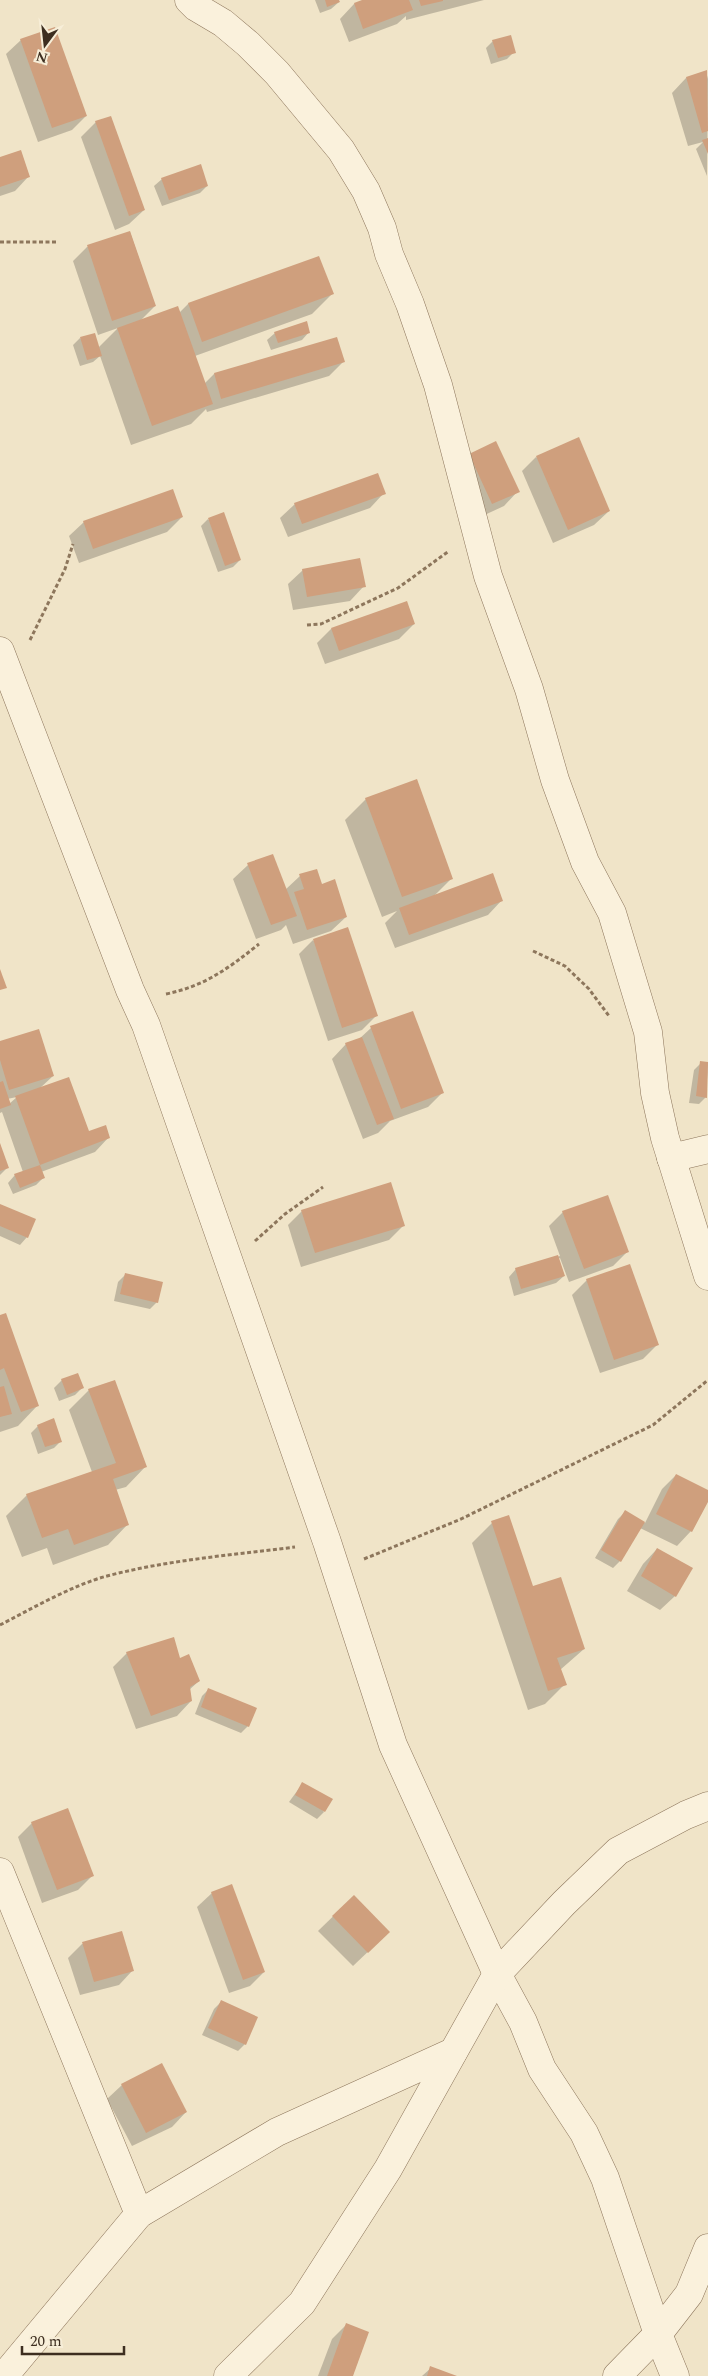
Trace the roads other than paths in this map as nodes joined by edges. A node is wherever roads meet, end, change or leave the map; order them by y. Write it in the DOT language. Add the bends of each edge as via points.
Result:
graph roads {
  1 [pos="189,0"];
  2 [pos="0,651"];
  3 [pos="708,1149"];
  4 [pos="671,1158"];
  5 [pos="708,1276"];
  6 [pos="708,1806"];
  7 [pos="0,1872"];
  8 [pos="497,1974"];
  9 [pos="453,2052"];
  10 [pos="139,2214"];
  11 [pos="708,2248"];
  12 [pos="658,2334"];
  13 [pos="4,2376"];
  14 [pos="228,2376"];
  15 [pos="617,2376"];
  16 [pos="675,2376"];
  1 -- 4 [label="street" via="223,23 277,73 341,150 366,191 438,385 488,576 529,689 556,780 585,862 612,913 648,1032 655,1093"];
  2 -- 8 [label="street" via="146,1025 327,1542 393,1745"];
  3 -- 4 [label="street"];
  4 -- 5 [label="street"];
  6 -- 8 [label="street" via="686,1814 618,1851"];
  7 -- 10 [label="street"];
  8 -- 9 [label="street"];
  8 -- 12 [label="street" via="523,2022 542,2068 584,2133 605,2178"];
  9 -- 10 [label="street" via="277,2132"];
  9 -- 14 [label="street" via="388,2169 302,2303"];
  10 -- 13 [label="street"];
  11 -- 12 [label="street" via="689,2294"];
  12 -- 15 [label="street"];
  12 -- 16 [label="street"];
}
